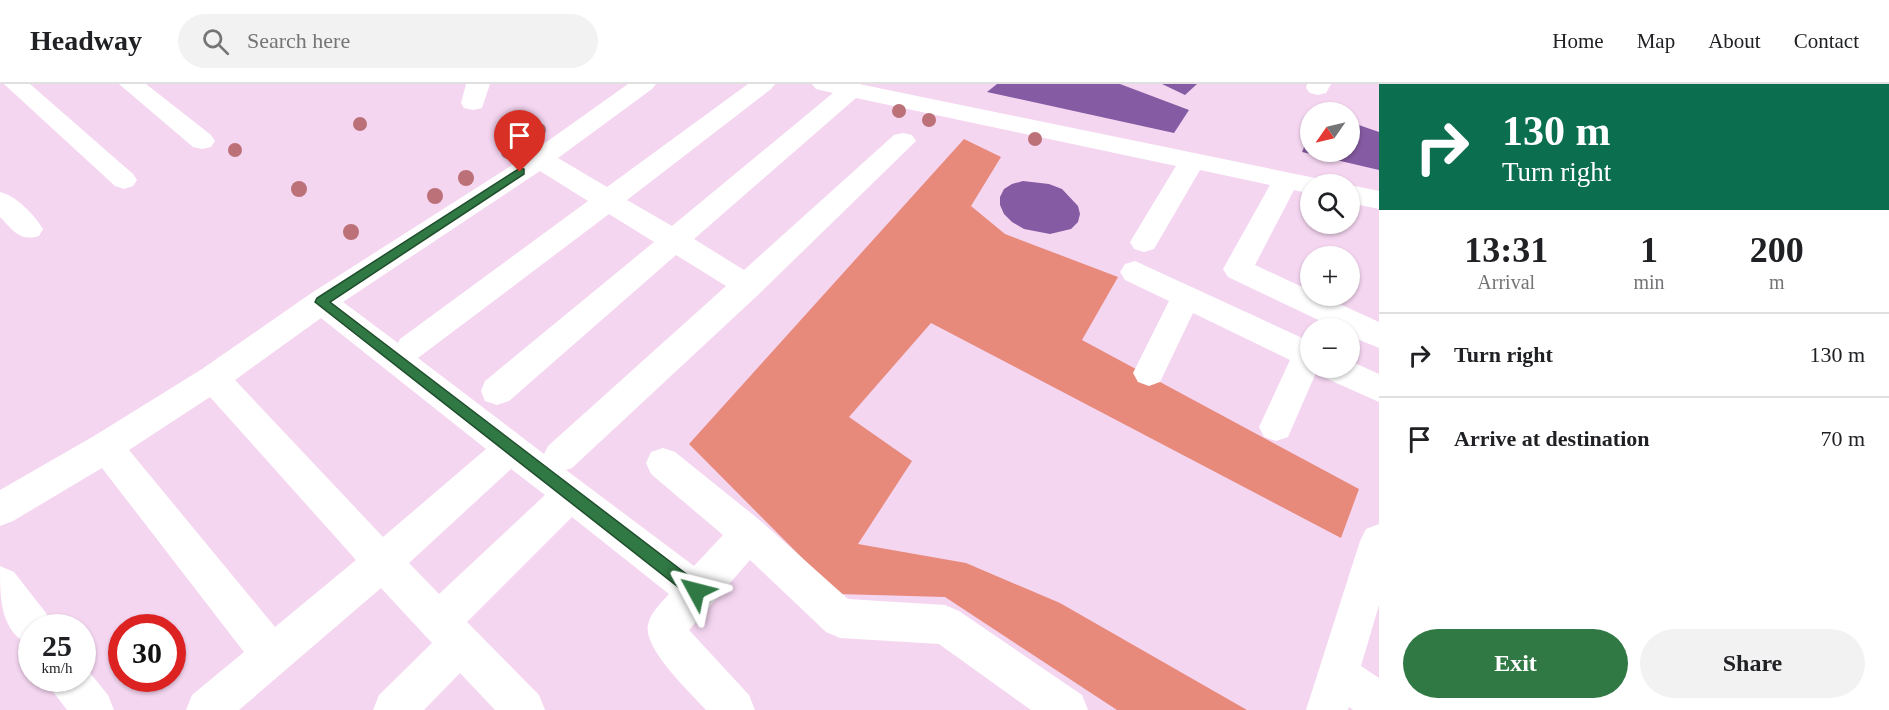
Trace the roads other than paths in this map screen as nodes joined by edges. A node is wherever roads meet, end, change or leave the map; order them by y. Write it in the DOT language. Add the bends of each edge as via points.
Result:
graph roads {
  1 [pos="16,84"];
  2 [pos="131,84"];
  3 [pos="644,84"];
  4 [pos="763,84"];
  5 [pos="837,87"];
  6 [pos="202,141"];
  7 [pos="903,141"];
  8 [pos="540,159"];
  9 [pos="1192,161"];
  10 [pos="124,180"];
  11 [pos="1299,183"];
  12 [pos="1360,196"];
  13 [pos="1379,200"];
  14 [pos="0,201"];
  15 [pos="609,201"];
  16 [pos="29,229"];
  17 [pos="675,241"];
  18 [pos="1144,242"];
  19 [pos="1135,272"];
  20 [pos="748,286"];
  21 [pos="1186,297"];
  22 [pos="321,302"];
  23 [pos="1379,336"];
  24 [pos="411,348"];
  25 [pos="1300,351"];
  26 [pos="1149,373"];
  27 [pos="213,378"];
  28 [pos="1307,378"];
  29 [pos="1356,378"];
  30 [pos="1379,389"];
  31 [pos="497,391"];
  32 [pos="1276,427"];
  33 [pos="106,447"];
  34 [pos="511,448"];
  35 [pos="560,457"];
  36 [pos="663,463"];
  37 [pos="571,494"];
  38 [pos="0,509"];
  39 [pos="749,534"];
  40 [pos="382,562"];
  41 [pos="1375,566"];
  42 [pos="0,585"];
  43 [pos="696,591"];
  44 [pos="22,614"];
  45 [pos="449,633"];
  46 [pos="272,655"];
  47 [pos="80,692"];
  48 [pos="1333,693"];
  49 [pos="1379,703"];
  50 [pos="93,710"];
  51 [pos="207,710"];
  52 [pos="394,710"];
  53 [pos="524,710"];
  54 [pos="734,710"];
  55 [pos="1067,710"];
  1 -- 10 [label="street"];
  2 -- 6 [label="street"];
  3 -- 8 [label="street"];
  4 -- 15 [label="street"];
  5 -- 9 [label="street"];
  5 -- 17 [label="street"];
  7 -- 20 [label="street"];
  8 -- 15 [label="street"];
  8 -- 22 [label="street"];
  9 -- 11 [label="street"];
  9 -- 18 [label="street"];
  11 -- 23 [label="street" via="1238,269"];
  12 -- 13 [label="street"];
  14 -- 16 [label="street"];
  15 -- 17 [label="street"];
  15 -- 24 [label="street"];
  17 -- 20 [label="street"];
  17 -- 31 [label="street"];
  19 -- 21 [label="street"];
  20 -- 35 [label="street"];
  21 -- 25 [label="street"];
  21 -- 26 [label="street"];
  22 -- 27 [label="street"];
  22 -- 34 [label="street"];
  27 -- 33 [label="street"];
  27 -- 40 [label="street"];
  28 -- 32 [label="street"];
  29 -- 30 [label="street"];
  33 -- 38 [label="street"];
  33 -- 46 [label="street"];
  34 -- 37 [label="street"];
  34 -- 40 [label="street"];
  36 -- 39 [label="street"];
  37 -- 43 [label="street"];
  37 -- 45 [label="street"];
  39 -- 43 [label="street"];
  39 -- 55 [label="street" via="840,618 945,625"];
  40 -- 45 [label="street"];
  40 -- 46 [label="street"];
  41 -- 48 [label="street"];
  42 -- 44 [label="street"];
  43 -- 54 [label="street" via="670,621 667,632"];
  45 -- 52 [label="street"];
  45 -- 53 [label="street"];
  46 -- 51 [label="street"];
  47 -- 50 [label="street"];
  48 -- 49 [label="street"];
}
